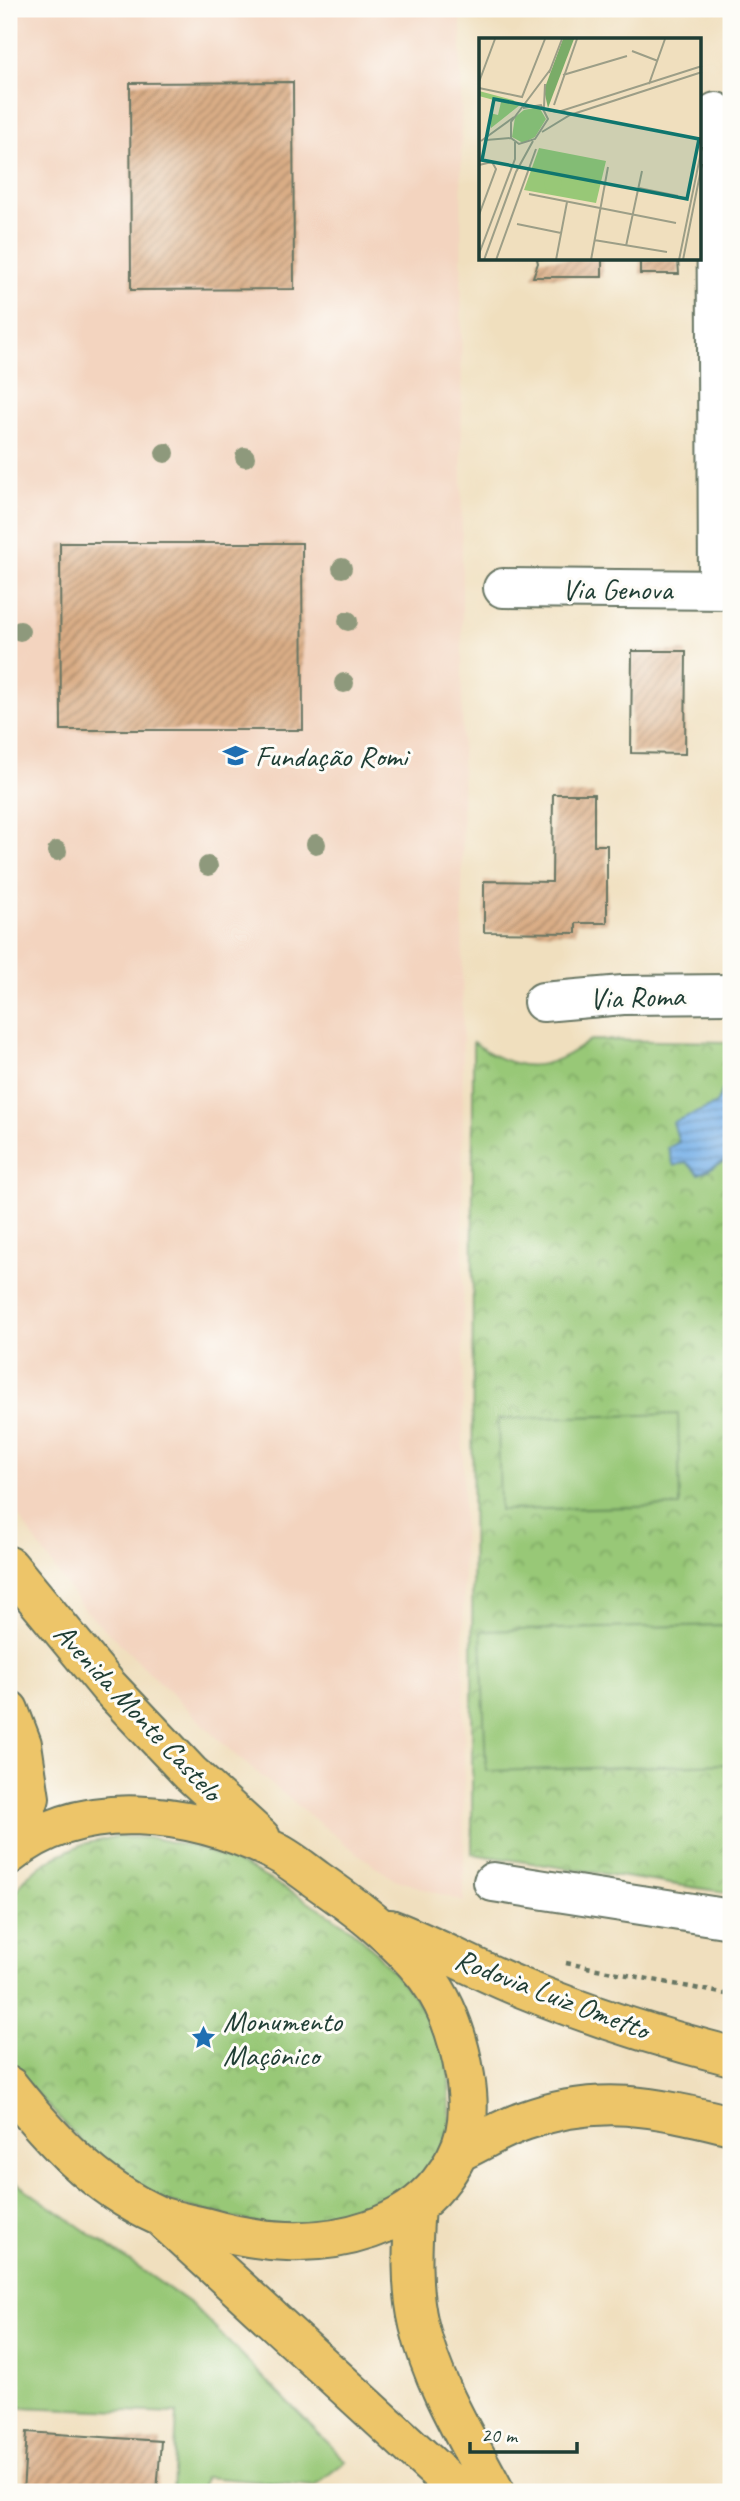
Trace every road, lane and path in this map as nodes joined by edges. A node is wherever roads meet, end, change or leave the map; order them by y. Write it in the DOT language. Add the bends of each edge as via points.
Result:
graph roads {
  1 [pos="716,112"];
  2 [pos="503,588"];
  3 [pos="725,589"];
  4 [pos="731,995"];
  5 [pos="543,1002"];
  6 [pos="10,1567"];
  7 [pos="9,1612"];
  8 [pos="9,1710"];
  9 [pos="275,1851"];
  10 [pos="10,1854"];
  11 [pos="493,1882"];
  12 [pos="731,1919"];
  13 [pos="375,1923"];
  14 [pos="562,1962"];
  15 [pos="731,1995"];
  16 [pos="731,2056"];
  17 [pos="9,2086"];
  18 [pos="9,2112"];
  19 [pos="731,2125"];
  20 [pos="43,2129"];
  21 [pos="461,2151"];
  22 [pos="415,2207"];
  23 [pos="160,2216"];
  24 [pos="460,2492"];
  25 [pos="495,2492"];
  1 -- 3 [label="street"];
  2 -- 3 [label="street, Via Genova"];
  4 -- 5 [label="street, Via Roma" via="623,995"];
  6 -- 7 [label="main road" via="16,1598"];
  6 -- 9 [label="main road, Avenida Monte Castelo" via="108,1686 190,1773"];
  8 -- 10 [label="main road" via="22,1744 30,1798"];
  9 -- 10 [label="main road" via="228,1831 173,1818 109,1815 61,1827"];
  9 -- 13 [label="main road"];
  11 -- 12 [label="street"];
  13 -- 16 [label="main road, Rodovia Luiz Ometto" via="580,2011"];
  13 -- 21 [label="main road" via="426,1976 453,2025 468,2095"];
  14 -- 15 [label="path"];
  17 -- 20 [label="main road"];
  18 -- 20 [label="main road"];
  19 -- 21 [label="main road" via="655,2107 586,2105 524,2121"];
  20 -- 23 [label="main road" via="117,2194"];
  21 -- 22 [label="main road" via="441,2181"];
  22 -- 23 [label="main road" via="368,2230 307,2242 236,2236"];
  22 -- 25 [label="main road" via="413,2278 419,2325 435,2374"];
  23 -- 24 [label="main road"];
}
